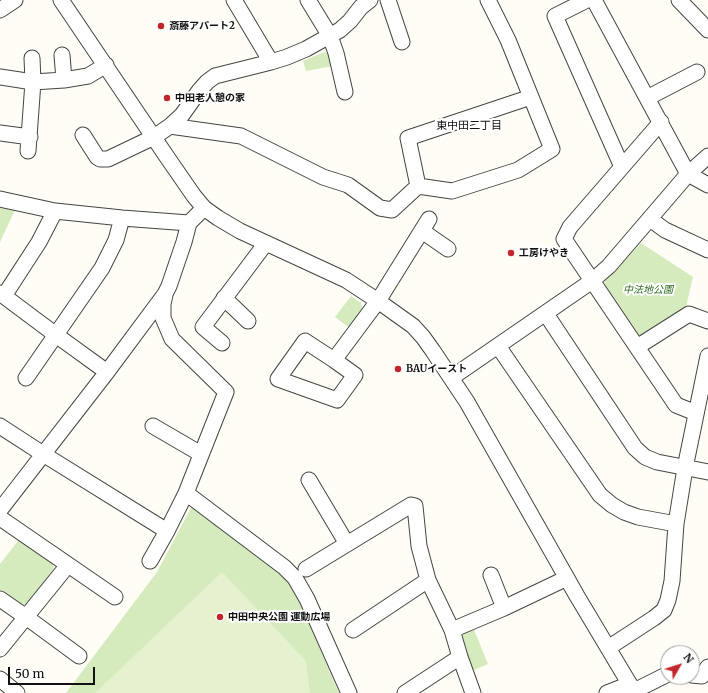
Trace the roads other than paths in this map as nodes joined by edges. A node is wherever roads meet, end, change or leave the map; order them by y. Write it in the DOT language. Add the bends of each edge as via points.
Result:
graph roads {
  1 [pos="15,0"];
  2 [pos="62,0"];
  3 [pos="234,0"];
  4 [pos="308,0"];
  5 [pos="370,0"];
  6 [pos="388,0"];
  7 [pos="488,0"];
  8 [pos="588,0"];
  9 [pos="594,0"];
  10 [pos="679,0"];
  11 [pos="0,10"];
  12 [pos="708,30"];
  13 [pos="330,36"];
  14 [pos="402,42"];
  15 [pos="62,55"];
  16 [pos="32,58"];
  17 [pos="271,62"];
  18 [pos="106,65"];
  19 [pos="697,72"];
  20 [pos="0,77"];
  21 [pos="64,80"];
  22 [pos="33,82"];
  23 [pos="345,92"];
  24 [pos="531,97"];
  25 [pos="647,98"];
  26 [pos="661,122"];
  27 [pos="170,126"];
  28 [pos="0,133"];
  29 [pos="83,135"];
  30 [pos="154,137"];
  31 [pos="708,156"];
  32 [pos="622,167"];
  33 [pos="688,174"];
  34 [pos="708,185"];
  35 [pos="418,186"];
  36 [pos="0,199"];
  37 [pos="204,208"];
  38 [pos="55,211"];
  39 [pos="122,218"];
  40 [pos="650,219"];
  41 [pos="189,223"];
  42 [pos="266,243"];
  43 [pos="448,249"];
  44 [pos="708,250"];
  45 [pos="592,281"];
  46 [pos="165,294"];
  47 [pos="2,295"];
  48 [pos="224,298"];
  49 [pos="378,301"];
  50 [pos="546,314"];
  51 [pos="248,321"];
  52 [pos="708,321"];
  53 [pos="56,335"];
  54 [pos="222,343"];
  55 [pos="498,346"];
  56 [pos="637,347"];
  57 [pos="708,356"];
  58 [pos="334,360"];
  59 [pos="107,372"];
  60 [pos="26,378"];
  61 [pos="451,378"];
  62 [pos="696,413"];
  63 [pos="0,426"];
  64 [pos="153,426"];
  65 [pos="43,454"];
  66 [pos="202,454"];
  67 [pos="685,468"];
  68 [pos="708,472"];
  69 [pos="309,480"];
  70 [pos="186,493"];
  71 [pos="0,510"];
  72 [pos="0,518"];
  73 [pos="676,524"];
  74 [pos="167,531"];
  75 [pos="347,544"];
  76 [pos="150,561"];
  77 [pos="68,565"];
  78 [pos="306,569"];
  79 [pos="491,575"];
  80 [pos="567,578"];
  81 [pos="428,580"];
  82 [pos="115,597"];
  83 [pos="0,599"];
  84 [pos="504,608"];
  85 [pos="26,617"];
  86 [pos="353,630"];
  87 [pos="452,630"];
  88 [pos="608,648"];
  89 [pos="0,649"];
  90 [pos="79,656"];
  91 [pos="460,657"];
  92 [pos="708,667"];
  93 [pos="700,676"];
  94 [pos="660,677"];
  95 [pos="0,679"];
  96 [pos="633,689"];
  97 [pos="18,693"];
  98 [pos="349,693"];
  99 [pos="405,693"];
  100 [pos="473,693"];
  101 [pos="607,693"];
  1 -- 11 [label="street"];
  2 -- 18 [label="street"];
  3 -- 17 [label="street"];
  4 -- 13 [label="street"];
  5 -- 13 [label="street" via="350,21"];
  6 -- 14 [label="street"];
  7 -- 24 [label="street" via="508,40"];
  8 -- 32 [label="street" via="555,16"];
  9 -- 25 [label="street"];
  10 -- 12 [label="street"];
  13 -- 17 [label="street" via="306,49"];
  13 -- 23 [label="street"];
  15 -- 21 [label="street"];
  16 -- 22 [label="street"];
  17 -- 27 [label="street" via="215,76"];
  18 -- 21 [label="street" via="88,76"];
  18 -- 30 [label="street"];
  19 -- 25 [label="street"];
  20 -- 22 [label="street"];
  21 -- 22 [label="street"];
  22 -- 28 [label="street" via="29,144"];
  24 -- 35 [label="street" via="408,138"];
  24 -- 35 [label="street" via="552,149 518,170 452,191"];
  25 -- 26 [label="street"];
  26 -- 32 [label="street"];
  26 -- 33 [label="street"];
  27 -- 30 [label="street"];
  27 -- 35 [label="street" via="241,136 323,176 348,185 380,208 392,210"];
  29 -- 30 [label="street" via="100,159 108,159"];
  30 -- 37 [label="street"];
  31 -- 33 [label="street"];
  32 -- 45 [label="street" via="570,227 564,239"];
  33 -- 34 [label="street"];
  33 -- 40 [label="street"];
  36 -- 38 [label="street"];
  37 -- 41 [label="street"];
  37 -- 42 [label="street" via="240,231"];
  38 -- 39 [label="street"];
  38 -- 47 [label="street" via="39,242"];
  39 -- 41 [label="street"];
  39 -- 53 [label="street" via="116,240 102,268"];
  40 -- 44 [label="street" via="665,230"];
  40 -- 45 [label="street" via="609,266"];
  41 -- 46 [label="street"];
  42 -- 48 [label="street"];
  42 -- 49 [label="street" via="346,280"];
  43 -- 49 [label="street" via="425,225"];
  45 -- 50 [label="street"];
  45 -- 56 [label="street"];
  46 -- 59 [label="street"];
  46 -- 66 [label="street" via="164,318 172,339 226,392"];
  47 -- 53 [label="street"];
  48 -- 51 [label="street"];
  48 -- 54 [label="street" via="203,327"];
  49 -- 58 [label="street"];
  49 -- 61 [label="street" via="413,326"];
  50 -- 55 [label="street"];
  50 -- 67 [label="street" via="635,448 645,457 657,462"];
  52 -- 56 [label="street" via="688,314"];
  53 -- 59 [label="street"];
  53 -- 60 [label="street"];
  55 -- 61 [label="street"];
  55 -- 73 [label="street" via="600,495 624,512"];
  56 -- 62 [label="street" via="676,405"];
  57 -- 62 [label="street"];
  58 -- 58 [label="street" via="355,375 337,400 278,379 305,341"];
  59 -- 65 [label="street"];
  61 -- 80 [label="street"];
  62 -- 67 [label="street"];
  63 -- 65 [label="street"];
  64 -- 66 [label="street"];
  65 -- 71 [label="street"];
  65 -- 74 [label="street"];
  66 -- 70 [label="street"];
  67 -- 68 [label="street"];
  67 -- 73 [label="street"];
  69 -- 75 [label="street"];
  70 -- 74 [label="street"];
  70 -- 98 [label="street" via="295,578"];
  72 -- 77 [label="street"];
  73 -- 88 [label="street" via="672,581 664,610"];
  74 -- 76 [label="street"];
  75 -- 78 [label="street"];
  75 -- 81 [label="street" via="411,505 415,506 419,546"];
  77 -- 82 [label="street"];
  77 -- 85 [label="street"];
  79 -- 84 [label="street"];
  80 -- 84 [label="street"];
  80 -- 88 [label="street"];
  81 -- 86 [label="street"];
  81 -- 87 [label="street"];
  83 -- 85 [label="street"];
  84 -- 87 [label="street"];
  85 -- 89 [label="street"];
  85 -- 90 [label="street"];
  87 -- 91 [label="street"];
  88 -- 96 [label="street"];
  91 -- 99 [label="street"];
  91 -- 100 [label="street"];
  92 -- 93 [label="street"];
  94 -- 96 [label="street"];
  95 -- 97 [label="street"];
  96 -- 101 [label="street"];
}
